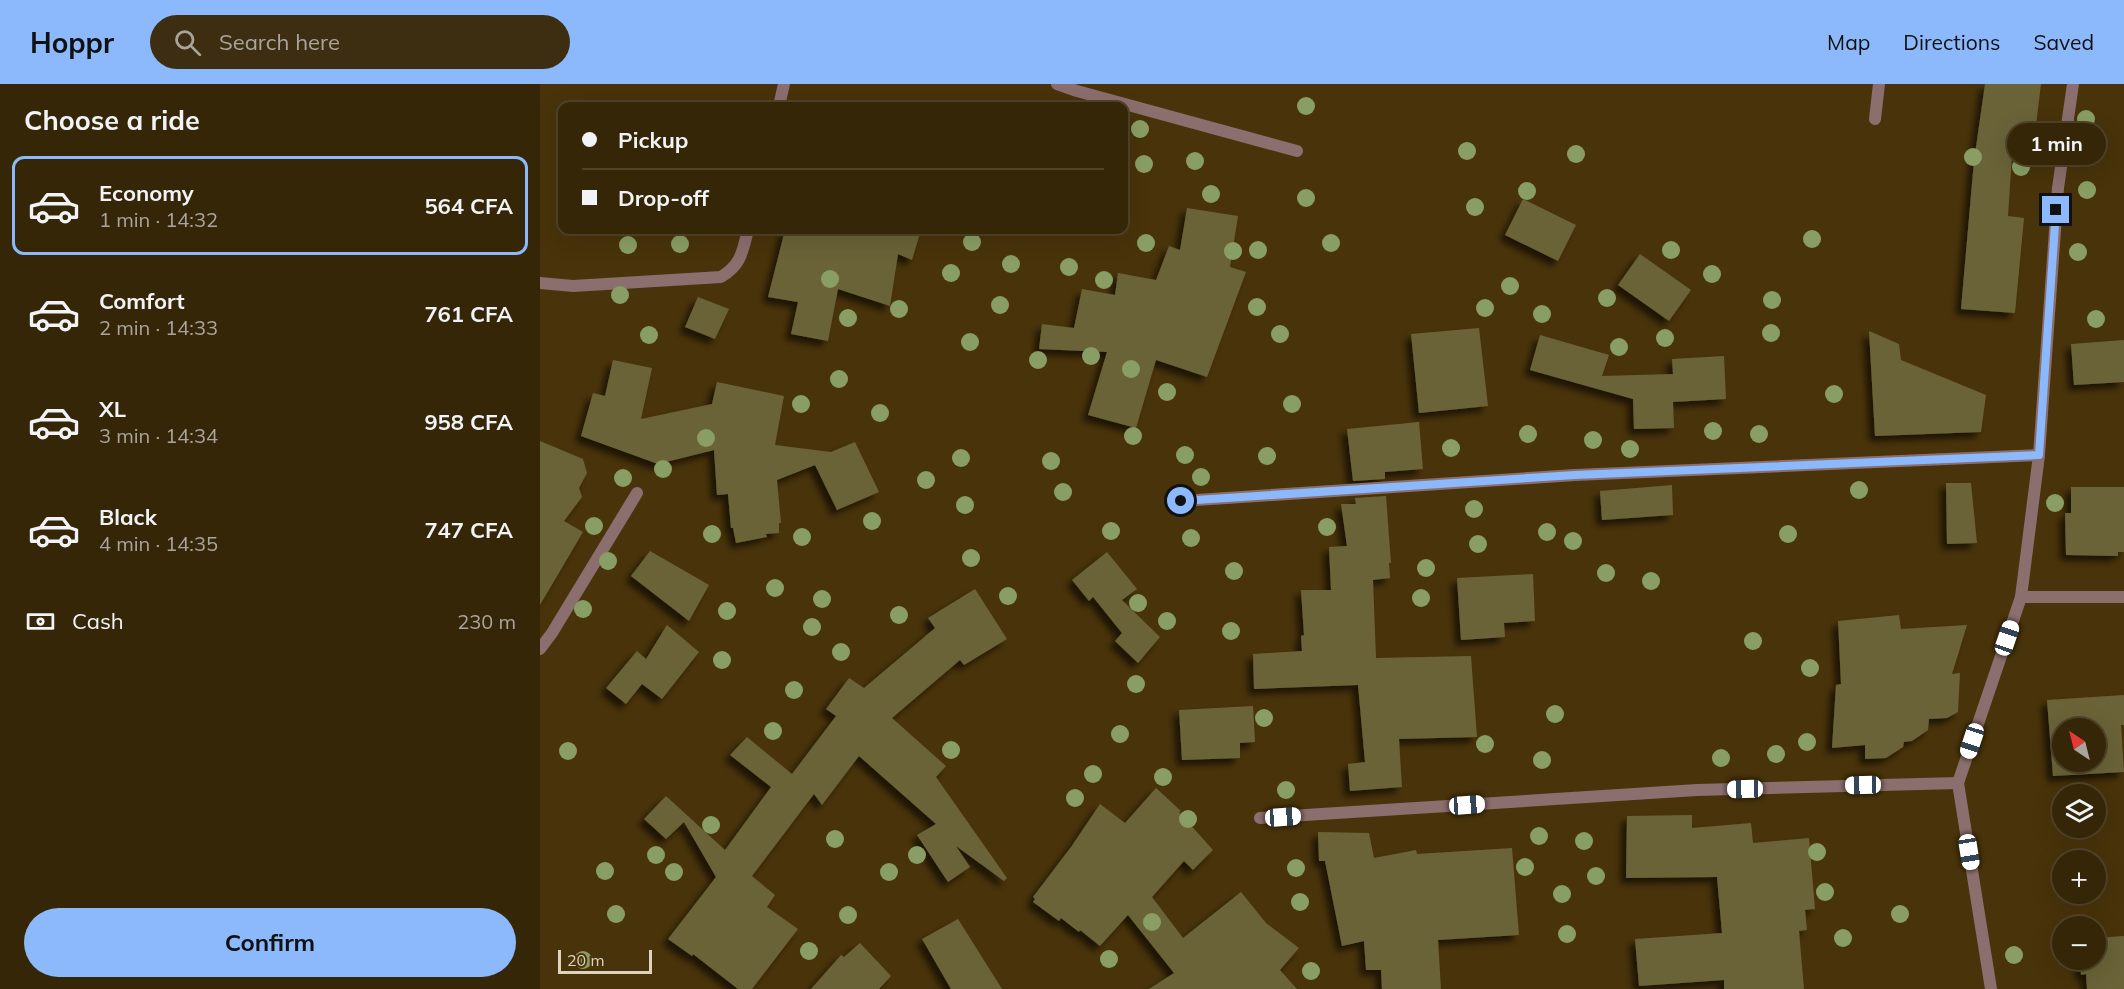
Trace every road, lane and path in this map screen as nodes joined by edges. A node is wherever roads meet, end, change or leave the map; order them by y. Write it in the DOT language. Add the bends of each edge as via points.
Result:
graph roads {
  1 [pos="784,84"];
  2 [pos="1057,84"];
  3 [pos="1879,84"];
  4 [pos="2073,84"];
  5 [pos="1078,88"];
  6 [pos="780,102"];
  7 [pos="1127,102"];
  8 [pos="1128,102"];
  9 [pos="1875,118"];
  10 [pos="1297,151"];
  11 [pos="747,234"];
  12 [pos="540,283"];
  13 [pos="2039,455"];
  14 [pos="637,493"];
  15 [pos="1181,501"];
  16 [pos="2021,597"];
  17 [pos="2124,597"];
  18 [pos="540,649"];
  19 [pos="1958,783"];
  20 [pos="1260,818"];
  21 [pos="1991,989"];
  1 -- 6 [label="street"];
  2 -- 5 [label="street"];
  3 -- 9 [label="street"];
  4 -- 13 [label="street" via="2058,188"];
  5 -- 7 [label="street"];
  8 -- 10 [label="street"];
  11 -- 12 [label="street" via="734,269 721,277 573,286"];
  13 -- 15 [label="street" via="1575,475"];
  13 -- 16 [label="street"];
  14 -- 18 [label="street"];
  16 -- 17 [label="street"];
  16 -- 19 [label="street"];
  19 -- 20 [label="street" via="1697,790"];
  19 -- 21 [label="street"];
}
